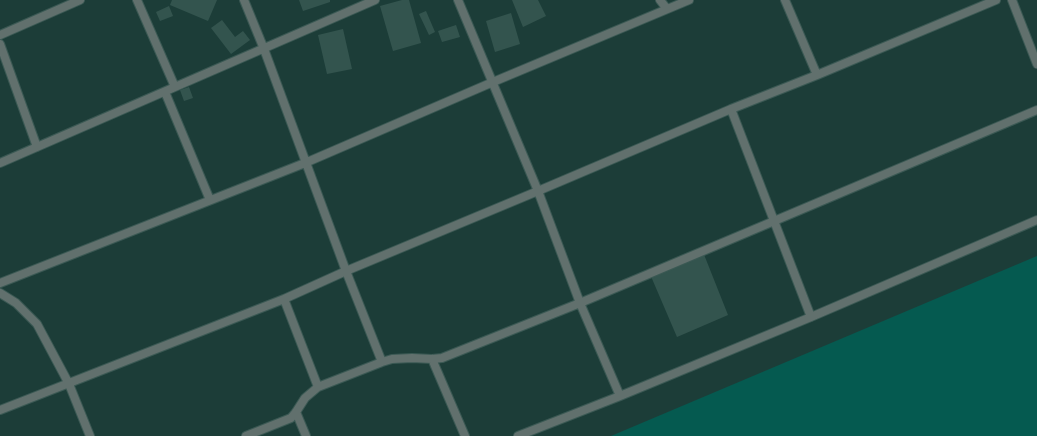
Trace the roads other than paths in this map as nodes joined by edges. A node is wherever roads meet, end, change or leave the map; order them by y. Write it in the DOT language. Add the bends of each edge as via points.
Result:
graph roads {
  1 [pos="80,0"];
  2 [pos="137,0"];
  3 [pos="244,0"];
  4 [pos="375,0"];
  5 [pos="458,0"];
  6 [pos="660,0"];
  7 [pos="689,0"];
  8 [pos="785,0"];
  9 [pos="996,0"];
  10 [pos="1012,0"];
  11 [pos="667,9"];
  12 [pos="0,35"];
  13 [pos="0,44"];
  14 [pos="264,49"];
  15 [pos="1036,59"];
  16 [pos="817,75"];
  17 [pos="492,82"];
  18 [pos="175,87"];
  19 [pos="165,92"];
  20 [pos="732,109"];
  21 [pos="1037,110"];
  22 [pos="38,147"];
  23 [pos="0,163"];
  24 [pos="305,163"];
  25 [pos="538,191"];
  26 [pos="210,200"];
  27 [pos="1037,220"];
  28 [pos="774,222"];
  29 [pos="346,271"];
  30 [pos="0,283"];
  31 [pos="0,293"];
  32 [pos="284,299"];
  33 [pos="580,304"];
  34 [pos="811,317"];
  35 [pos="432,359"];
  36 [pos="382,362"];
  37 [pos="69,384"];
  38 [pos="318,387"];
  39 [pos="620,396"];
  40 [pos="0,410"];
  41 [pos="296,412"];
  42 [pos="90,436"];
  43 [pos="246,436"];
  44 [pos="306,436"];
  45 [pos="464,436"];
  46 [pos="518,436"];
  1 -- 12 [label="street"];
  2 -- 18 [label="street"];
  3 -- 14 [label="street"];
  4 -- 14 [label="street"];
  5 -- 17 [label="street"];
  6 -- 11 [label="street"];
  7 -- 11 [label="street"];
  8 -- 16 [label="street"];
  9 -- 16 [label="street"];
  10 -- 15 [label="street"];
  11 -- 17 [label="street"];
  13 -- 22 [label="street"];
  14 -- 18 [label="street"];
  14 -- 24 [label="street"];
  16 -- 20 [label="street"];
  17 -- 24 [label="street"];
  17 -- 25 [label="street"];
  18 -- 19 [label="street"];
  19 -- 22 [label="street"];
  19 -- 26 [label="street"];
  20 -- 25 [label="street"];
  20 -- 28 [label="street"];
  21 -- 28 [label="street"];
  22 -- 23 [label="street"];
  24 -- 26 [label="street"];
  24 -- 29 [label="street"];
  25 -- 29 [label="street"];
  25 -- 33 [label="street"];
  26 -- 30 [label="street"];
  27 -- 34 [label="street"];
  28 -- 33 [label="street"];
  28 -- 34 [label="street"];
  29 -- 32 [label="street"];
  29 -- 36 [label="street"];
  31 -- 37 [label="street" via="16,303 37,324"];
  32 -- 37 [label="street"];
  32 -- 38 [label="street"];
  33 -- 35 [label="street" via="442,358"];
  33 -- 39 [label="street"];
  34 -- 39 [label="street"];
  35 -- 36 [label="street" via="412,358"];
  35 -- 45 [label="street"];
  36 -- 38 [label="street"];
  37 -- 40 [label="street"];
  37 -- 42 [label="street"];
  38 -- 41 [label="street" via="305,398"];
  39 -- 46 [label="street"];
  41 -- 43 [label="street" via="291,418"];
  41 -- 44 [label="street"];
}
